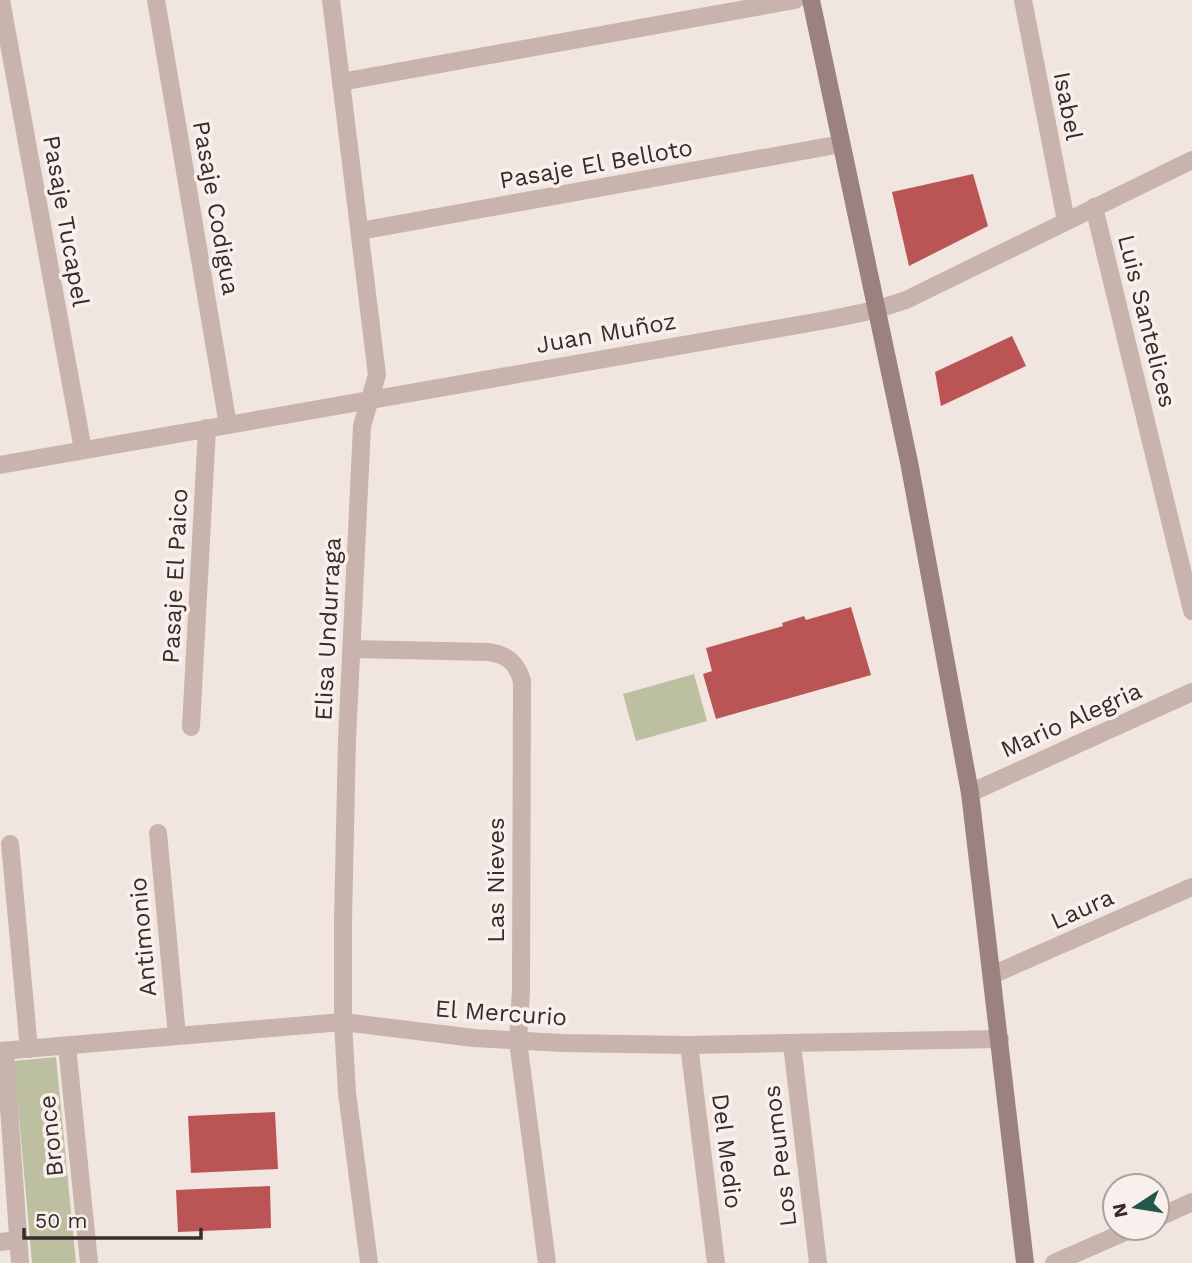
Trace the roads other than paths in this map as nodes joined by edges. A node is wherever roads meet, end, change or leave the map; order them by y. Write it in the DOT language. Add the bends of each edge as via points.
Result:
graph roads {
  1 [pos="1,0"];
  2 [pos="156,0"];
  3 [pos="331,0"];
  4 [pos="794,0"];
  5 [pos="811,0"];
  6 [pos="1023,0"];
  7 [pos="341,82"];
  8 [pos="841,144"];
  9 [pos="1192,160"];
  10 [pos="1094,207"];
  11 [pos="1066,221"];
  12 [pos="360,231"];
  13 [pos="875,310"];
  14 [pos="370,399"];
  15 [pos="228,425"];
  16 [pos="207,428"];
  17 [pos="83,450"];
  18 [pos="0,465"];
  19 [pos="1192,611"];
  20 [pos="352,649"];
  21 [pos="1192,692"];
  22 [pos="191,727"];
  23 [pos="970,793"];
  24 [pos="158,833"];
  25 [pos="10,844"];
  26 [pos="1191,891"];
  27 [pos="992,975"];
  28 [pos="342,1022"];
  29 [pos="177,1036"];
  30 [pos="1000,1039"];
  31 [pos="518,1041"];
  32 [pos="792,1044"];
  33 [pos="688,1045"];
  34 [pos="67,1046"];
  35 [pos="29,1049"];
  36 [pos="3,1051"];
  37 [pos="1192,1202"];
  38 [pos="1171,1212"];
  39 [pos="9,1241"];
  40 [pos="1101,1242"];
  41 [pos="20,1263"];
  42 [pos="89,1263"];
  43 [pos="369,1263"];
  44 [pos="547,1263"];
  45 [pos="716,1263"];
  46 [pos="818,1263"];
  47 [pos="1025,1263"];
  48 [pos="1054,1263"];
  1 -- 17 [label="street, Pasaje Tucapel"];
  2 -- 15 [label="street, Pasaje Codigua"];
  3 -- 7 [label="street, Elisa Undurraga"];
  4 -- 7 [label="street"];
  5 -- 8 [label="main road"];
  6 -- 11 [label="street, Isabel"];
  7 -- 12 [label="street, Elisa Undurraga"];
  8 -- 12 [label="street, Pasaje El Belloto"];
  8 -- 13 [label="main road"];
  9 -- 10 [label="street, Juan Muñoz"];
  10 -- 11 [label="street, Juan Muñoz"];
  10 -- 19 [label="street, Luis Santelices"];
  11 -- 13 [label="street, Juan Muñoz" via="906,300"];
  12 -- 14 [label="street, Elisa Undurraga" via="376,375"];
  13 -- 14 [label="street, Juan Muñoz"];
  13 -- 23 [label="main road" via="909,462"];
  14 -- 15 [label="street, Juan Muñoz"];
  14 -- 20 [label="street, Elisa Undurraga" via="362,426"];
  15 -- 16 [label="street, Juan Muñoz"];
  16 -- 17 [label="street, Juan Muñoz"];
  16 -- 22 [label="street, Pasaje El Paico"];
  17 -- 18 [label="street, Juan Muñoz"];
  20 -- 28 [label="street, Elisa Undurraga"];
  20 -- 31 [label="street, Las Nieves" via="488,652 507,657 519,671 522,991"];
  21 -- 23 [label="street, Mario Alegria"];
  23 -- 27 [label="main road"];
  24 -- 29 [label="street, Antimonio"];
  25 -- 35 [label="street"];
  26 -- 27 [label="street, Laura"];
  27 -- 30 [label="main road"];
  28 -- 29 [label="street, El Mercurio"];
  28 -- 31 [label="street, El Mercurio"];
  28 -- 43 [label="street, Elisa Undurraga" via="350,1130"];
  29 -- 34 [label="street, El Mercurio"];
  30 -- 32 [label="street, El Mercurio"];
  30 -- 47 [label="main road"];
  31 -- 33 [label="street, El Mercurio"];
  31 -- 44 [label="street, Las Nieves"];
  32 -- 33 [label="street, El Mercurio"];
  32 -- 46 [label="street, Los Peumos"];
  33 -- 45 [label="street, Del Medio"];
  34 -- 35 [label="street, El Mercurio"];
  34 -- 42 [label="street, Bronce"];
  35 -- 36 [label="street, El Mercurio"];
  36 -- 39 [label="street, Bronce"];
  37 -- 38 [label="street"];
  39 -- 41 [label="street, Bronce"];
  40 -- 48 [label="street"];
}
